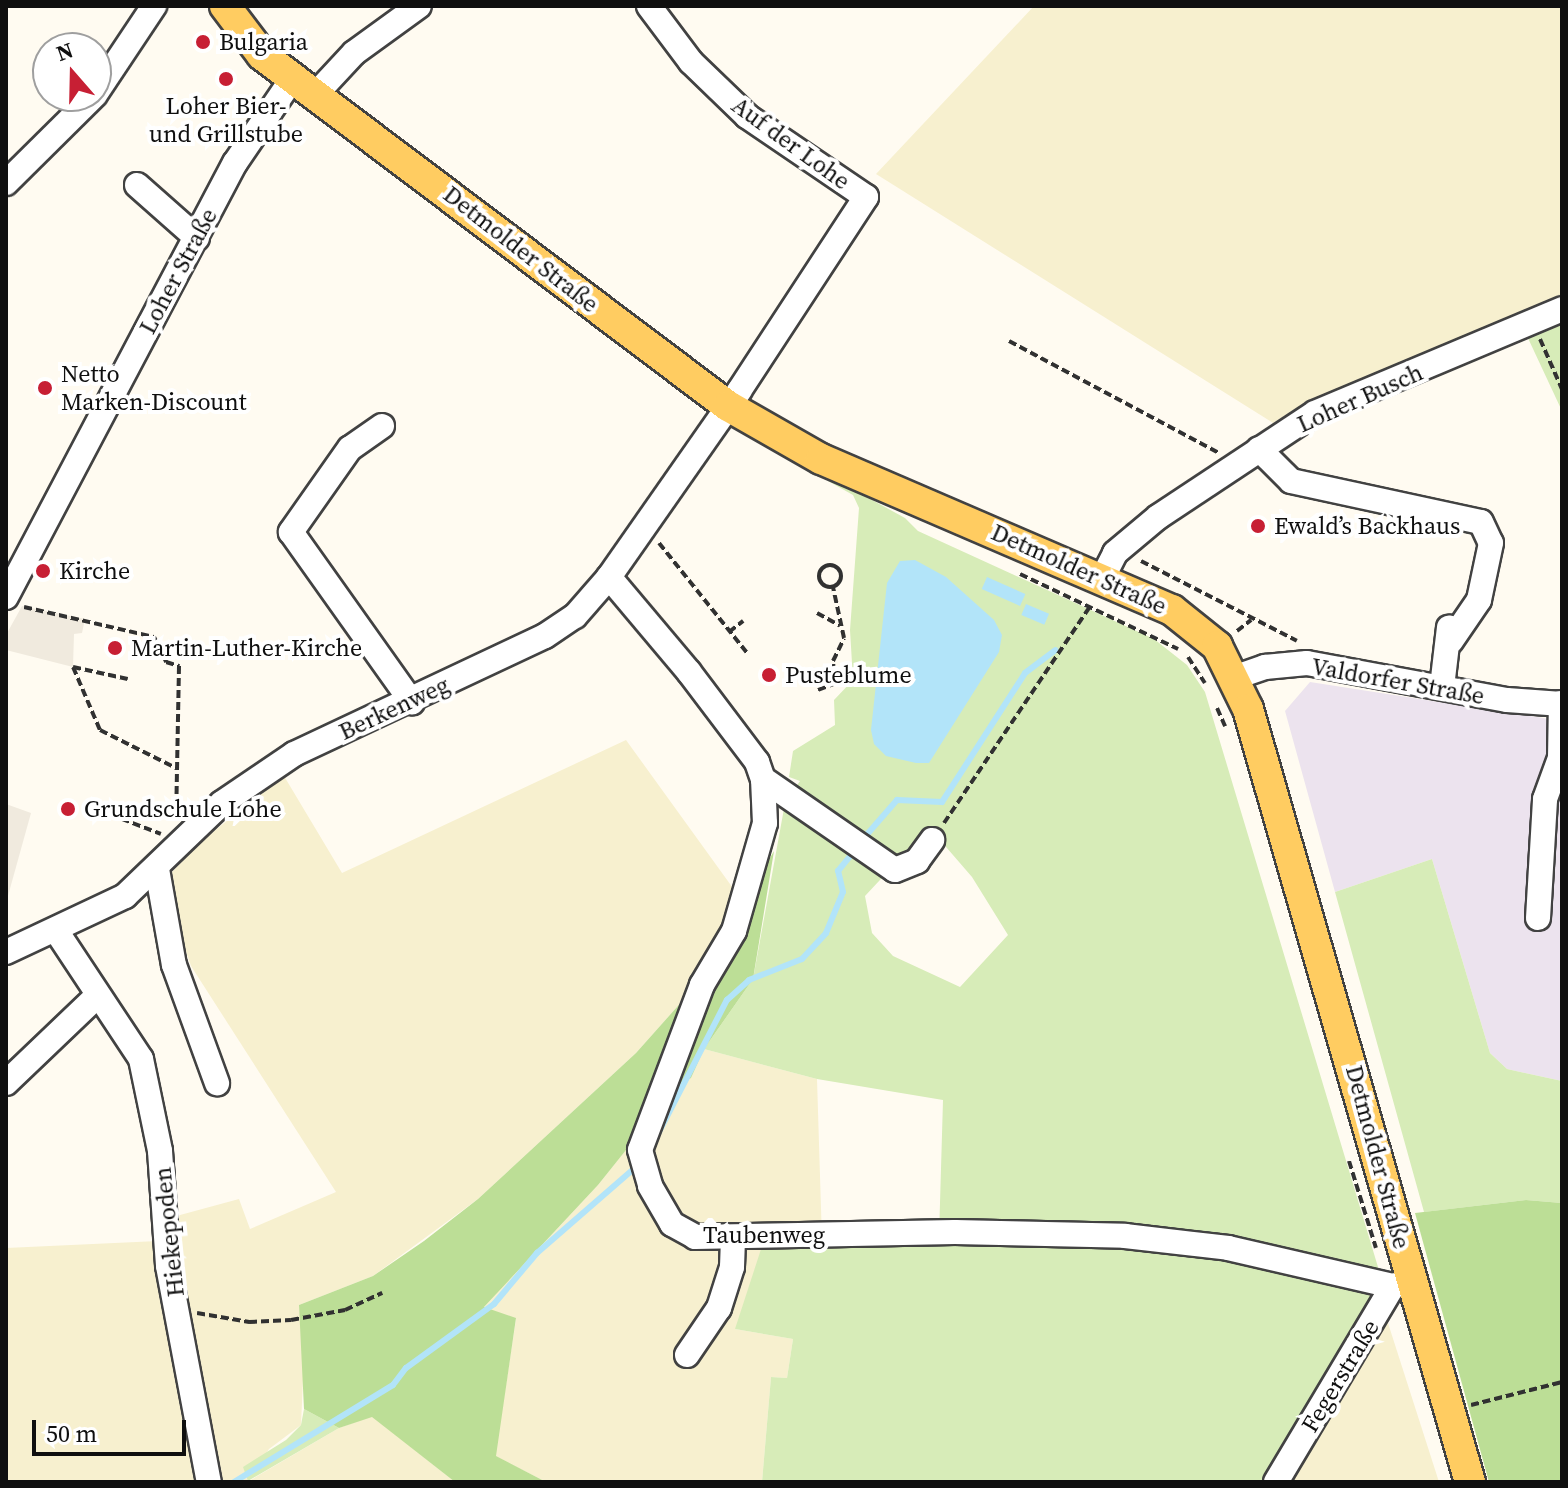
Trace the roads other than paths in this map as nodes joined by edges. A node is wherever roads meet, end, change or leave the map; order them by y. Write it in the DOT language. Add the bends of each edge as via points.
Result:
graph roads {
  1 [pos="154,6"];
  2 [pos="225,6"];
  3 [pos="419,6"];
  4 [pos="649,6"];
  5 [pos="112,69"];
  6 [pos="304,87"];
  7 [pos="77,112"];
  8 [pos="6,183"];
  9 [pos="137,185"];
  10 [pos="197,238"];
  11 [pos="1562,309"];
  12 [pos="728,406"];
  13 [pos="382,426"];
  14 [pos="1249,456"];
  15 [pos="1109,565"];
  16 [pos="609,577"];
  17 [pos="14,602"];
  18 [pos="1236,677"];
  19 [pos="1442,687"];
  20 [pos="412,702"];
  21 [pos="1561,704"];
  22 [pos="1561,758"];
  23 [pos="763,779"];
  24 [pos="932,840"];
  25 [pos="157,869"];
  26 [pos="1538,918"];
  27 [pos="57,932"];
  28 [pos="6,952"];
  29 [pos="98,995"];
  30 [pos="6,1083"];
  31 [pos="217,1083"];
  32 [pos="733,1237"];
  33 [pos="1403,1283"];
  34 [pos="687,1355"];
  35 [pos="209,1482"];
  36 [pos="1276,1482"];
  37 [pos="1470,1482"];
  1 -- 5 [label="street"];
  2 -- 6 [label="main road, Detmolder Straße" via="262,55"];
  3 -- 6 [label="street, Loher Straße"];
  4 -- 12 [label="street, Auf der Lohe" via="691,62 747,116 866,197"];
  6 -- 10 [label="street, Loher Straße" via="235,163"];
  6 -- 12 [label="main road, Detmolder Straße"];
  7 -- 8 [label="street"];
  9 -- 10 [label="street"];
  10 -- 17 [label="street, Loher Straße"];
  11 -- 14 [label="street, Loher Busch" via="1315,413"];
  12 -- 15 [label="main road, Detmolder Straße" via="821,459"];
  12 -- 16 [label="street, Berkenweg"];
  13 -- 20 [label="street" via="350,448 291,532"];
  14 -- 15 [label="street, Loher Busch"];
  14 -- 19 [label="street" via="1291,481 1481,522 1491,543 1479,600 1449,631"];
  15 -- 18 [label="main road, Detmolder Straße" via="1217,646"];
  16 -- 20 [label="street, Berkenweg" via="575,616 545,636"];
  16 -- 23 [label="street, Taubenweg" via="689,672 757,762"];
  18 -- 19 [label="street, Valdorfer Straße" via="1265,667 1307,663"];
  18 -- 33 [label="main road, Detmolder Straße" via="1329,980"];
  19 -- 21 [label="street, Valdorfer Straße"];
  20 -- 25 [label="street, Berkenweg" via="294,754 222,803"];
  21 -- 22 [label="street"];
  22 -- 26 [label="street" via="1545,799"];
  23 -- 24 [label="street" via="895,870 917,861"];
  23 -- 32 [label="street, Taubenweg" via="765,823 734,931 702,985 640,1150 650,1186 672,1224 695,1237"];
  25 -- 27 [label="street, Berkenweg" via="125,896"];
  25 -- 31 [label="street" via="174,965"];
  27 -- 28 [label="street, Berkenweg"];
  27 -- 29 [label="street, Hiekepoden"];
  29 -- 30 [label="street"];
  29 -- 35 [label="street, Hiekepoden" via="141,1059 160,1151 168,1266"];
  32 -- 33 [label="street, Taubenweg" via="955,1232 1125,1236 1228,1248"];
  32 -- 34 [label="street" via="732,1267 719,1308"];
  33 -- 36 [label="street, Fegerstraße"];
  33 -- 37 [label="main road, Detmolder Straße"];
}
